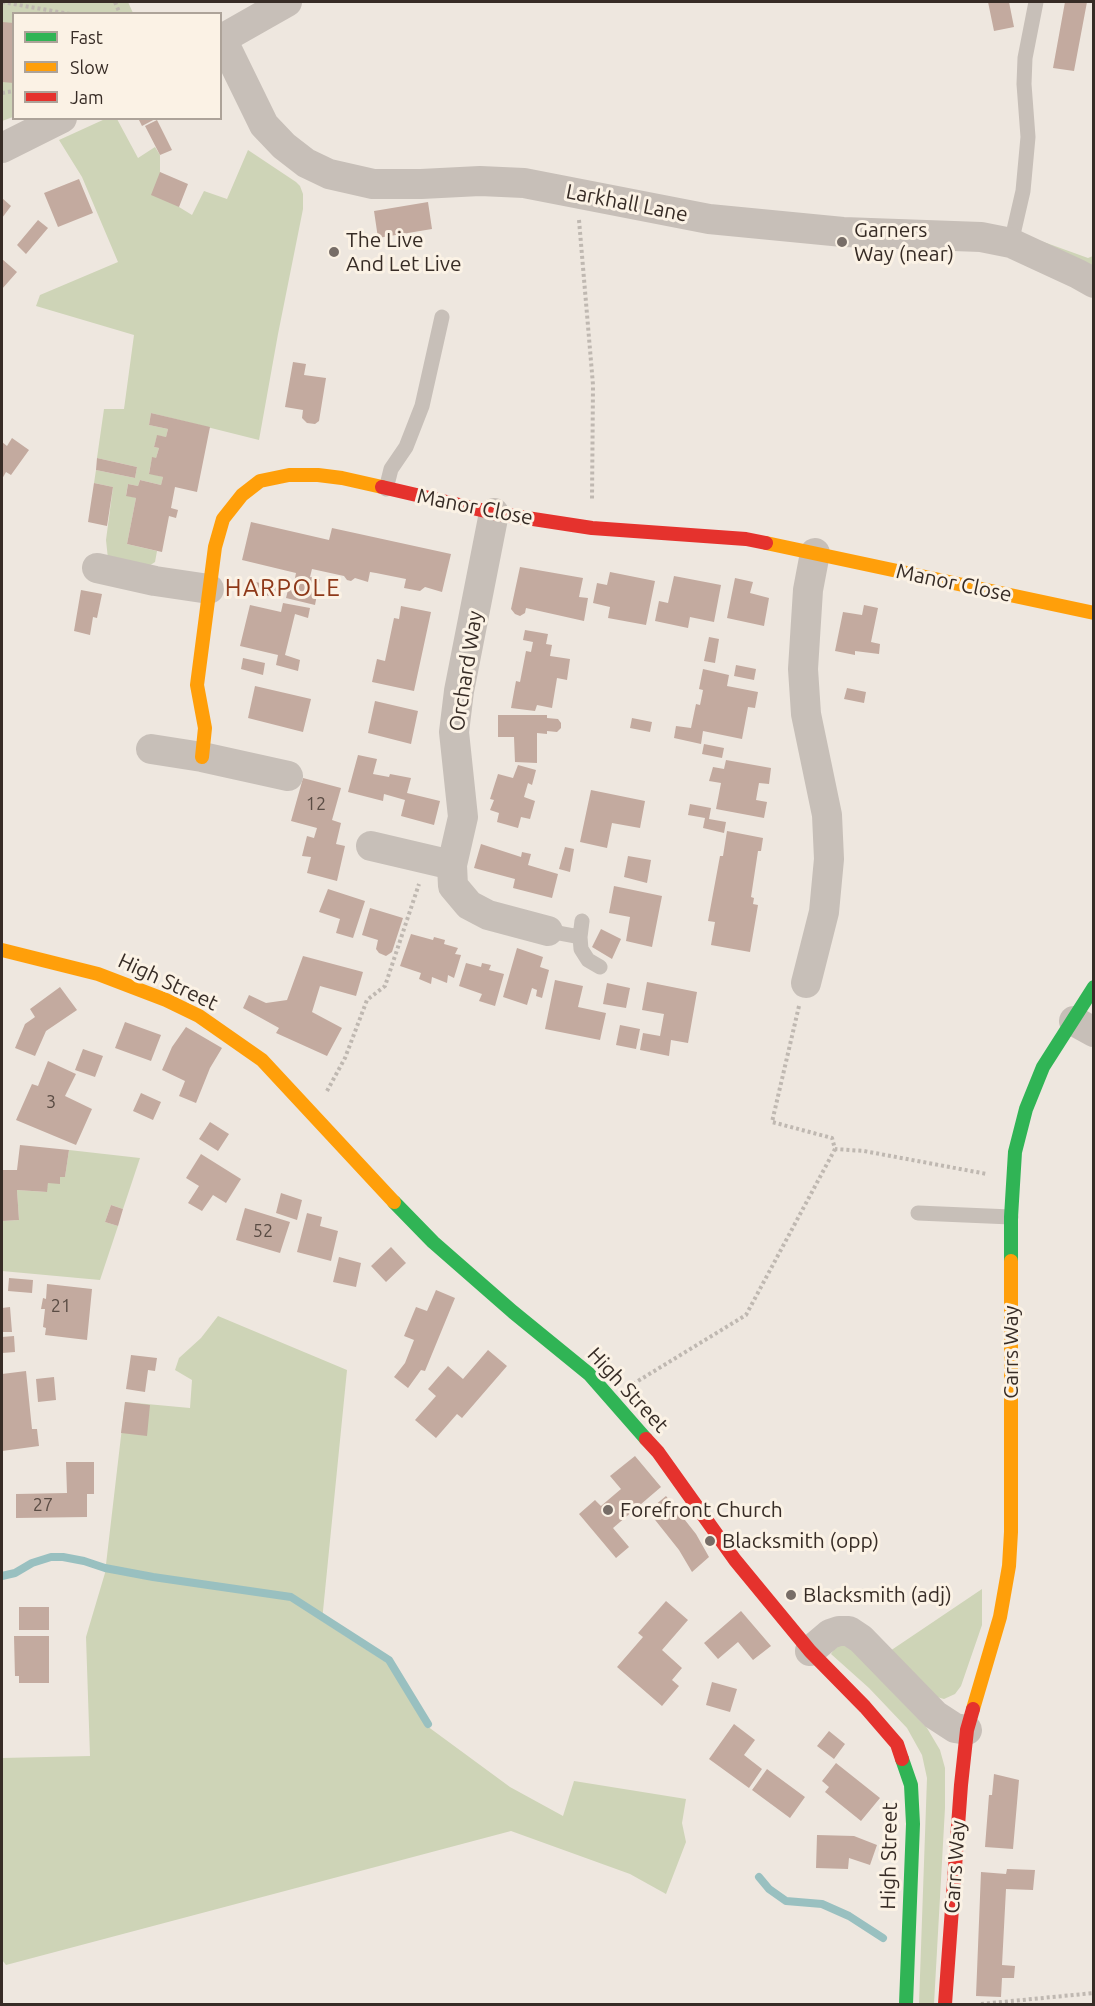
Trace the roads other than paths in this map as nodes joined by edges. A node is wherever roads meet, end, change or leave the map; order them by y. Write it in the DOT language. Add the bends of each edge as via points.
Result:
graph roads {
  1 [pos="286,2"];
  2 [pos="1036,2"];
  3 [pos="222,39"];
  4 [pos="222,42"];
  5 [pos="58,120"];
  6 [pos="2,148"];
  7 [pos="1011,243"];
  8 [pos="1094,283"];
  9 [pos="442,317"];
  10 [pos="386,489"];
  11 [pos="494,513"];
  12 [pos="815,553"];
  13 [pos="97,568"];
  14 [pos="209,589"];
  15 [pos="1094,613"];
  16 [pos="152,749"];
  17 [pos="202,757"];
  18 [pos="288,776"];
  19 [pos="371,846"];
  20 [pos="440,862"];
  21 [pos="548,931"];
  22 [pos="2,950"];
  23 [pos="600,967"];
  24 [pos="806,983"];
  25 [pos="1094,987"];
  26 [pos="1084,1027"];
  27 [pos="918,1213"];
  28 [pos="1011,1217"];
  29 [pos="810,1651"];
  30 [pos="967,1731"];
  31 [pos="906,2004"];
  32 [pos="945,2004"];
  1 -- 3 [label="street"];
  2 -- 7 [label="lane" via="1025,58 1028,137 1023,191"];
  4 -- 7 [label="street, Larkhall Lane" via="264,125 291,152 329,174 373,184 524,183 709,219 843,232 981,237"];
  5 -- 6 [label="street"];
  7 -- 8 [label="street, Larkhall Lane"];
  9 -- 10 [label="lane" via="419,414 406,447 391,469"];
  10 -- 11 [label="street, Manor Close"];
  10 -- 14 [label="street, Manor Close" via="318,475 260,481 242,495 223,519"];
  11 -- 12 [label="street, Manor Close" via="592,528 746,539"];
  11 -- 20 [label="street, Orchard Way" via="455,722 463,817"];
  12 -- 15 [label="street, Manor Close"];
  12 -- 24 [label="street" via="808,590 803,669 806,714 827,815 829,859 824,912"];
  13 -- 14 [label="street"];
  14 -- 17 [label="street, Manor Close" via="196,685 205,728"];
  16 -- 17 [label="street"];
  17 -- 18 [label="street"];
  19 -- 20 [label="street"];
  20 -- 21 [label="street, Orchard Way" via="469,905 488,915"];
  21 -- 23 [label="lane" via="581,929 581,949 588,960"];
  22 -- 29 [label="street, High Street" via="98,974 166,1000 199,1016 262,1060 433,1242 589,1374 658,1452 735,1560"];
  25 -- 26 [label="street, Carrs Way"];
  26 -- 28 [label="street, Carrs Way" via="1043,1067 1026,1108 1015,1152"];
  27 -- 28 [label="lane"];
  28 -- 30 [label="street, Carrs Way" via="1009,1566 1000,1617"];
  29 -- 30 [label="street" via="830,1634 849,1631 936,1715"];
  29 -- 31 [label="street, High Street" via="897,1744 910,1785 913,1824"];
  30 -- 32 [label="street, Carrs Way"];
}
